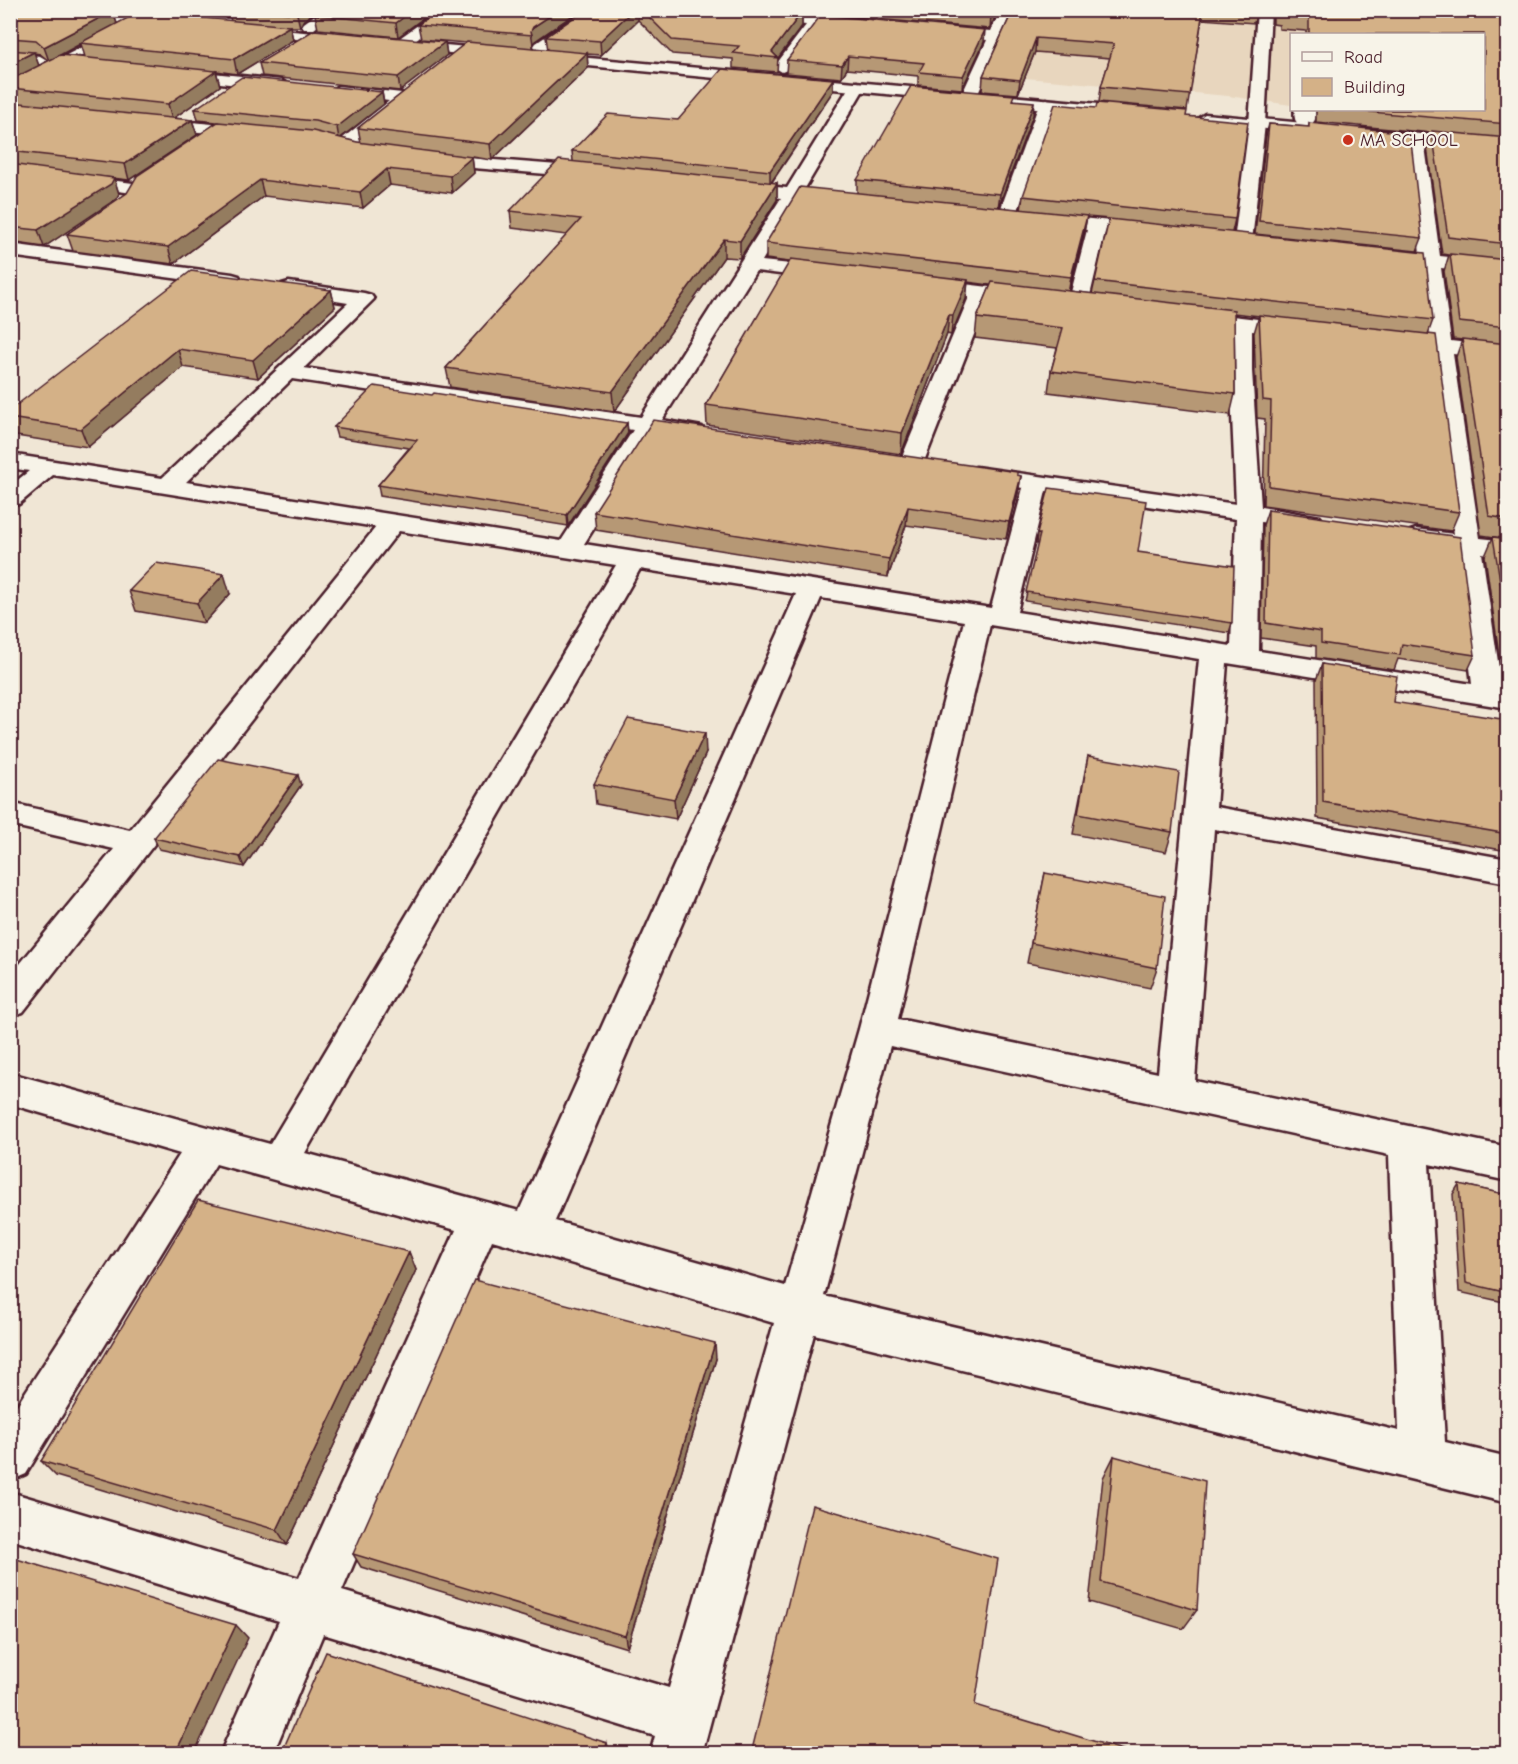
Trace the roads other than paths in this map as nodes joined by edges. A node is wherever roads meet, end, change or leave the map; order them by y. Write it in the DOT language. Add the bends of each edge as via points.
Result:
graph roads {
  1 [pos="36,10"];
  2 [pos="332,10"];
  3 [pos="449,10"];
  4 [pos="595,10"];
  5 [pos="688,10"];
  6 [pos="1008,10"];
  7 [pos="1264,10"];
  8 [pos="134,14"];
  9 [pos="228,15"];
  10 [pos="819,16"];
  11 [pos="116,18"];
  12 [pos="872,26"];
  13 [pos="928,30"];
  14 [pos="310,32"];
  15 [pos="412,34"];
  16 [pos="360,36"];
  17 [pos="996,36"];
  18 [pos="541,46"];
  19 [pos="294,48"];
  20 [pos="464,51"];
  21 [pos="10,57"];
  22 [pos="40,60"];
  23 [pos="63,63"];
  24 [pos="86,65"];
  25 [pos="446,65"];
  26 [pos="782,67"];
  27 [pos="260,69"];
  28 [pos="153,72"];
  29 [pos="10,76"];
  30 [pos="244,81"];
  31 [pos="300,87"];
  32 [pos="857,87"];
  33 [pos="323,90"];
  34 [pos="972,90"];
  35 [pos="10,91"];
  36 [pos="222,95"];
  37 [pos="1047,104"];
  38 [pos="1201,106"];
  39 [pos="195,113"];
  40 [pos="1305,113"];
  41 [pos="1187,117"];
  42 [pos="1258,118"];
  43 [pos="129,121"];
  44 [pos="176,126"];
  45 [pos="219,130"];
  46 [pos="1508,134"];
  47 [pos="273,135"];
  48 [pos="1416,139"];
  49 [pos="200,142"];
  50 [pos="343,146"];
  51 [pos="1508,147"];
  52 [pos="417,158"];
  53 [pos="10,172"];
  54 [pos="152,175"];
  55 [pos="619,176"];
  56 [pos="712,185"];
  57 [pos="133,188"];
  58 [pos="794,194"];
  59 [pos="853,200"];
  60 [pos="125,204"];
  61 [pos="1097,226"];
  62 [pos="1164,233"];
  63 [pos="1220,238"];
  64 [pos="1243,241"];
  65 [pos="69,242"];
  66 [pos="1266,243"];
  67 [pos="10,250"];
  68 [pos="1360,253"];
  69 [pos="51,254"];
  70 [pos="1430,261"];
  71 [pos="750,265"];
  72 [pos="1508,269"];
  73 [pos="854,277"];
  74 [pos="248,282"];
  75 [pos="900,283"];
  76 [pos="271,286"];
  77 [pos="981,292"];
  78 [pos="1078,304"];
  79 [pos="1101,306"];
  80 [pos="1172,315"];
  81 [pos="1242,323"];
  82 [pos="1324,332"];
  83 [pos="1371,338"];
  84 [pos="1441,346"];
  85 [pos="1508,354"];
  86 [pos="286,372"];
  87 [pos="649,425"];
  88 [pos="717,435"];
  89 [pos="10,461"];
  90 [pos="48,468"];
  91 [pos="1036,483"];
  92 [pos="167,486"];
  93 [pos="10,499"];
  94 [pos="1249,513"];
  95 [pos="393,522"];
  96 [pos="1330,524"];
  97 [pos="1399,534"];
  98 [pos="1468,544"];
  99 [pos="568,549"];
  100 [pos="1508,549"];
  101 [pos="632,560"];
  102 [pos="812,588"];
  103 [pos="991,615"];
  104 [pos="1230,654"];
  105 [pos="1498,697"];
  106 [pos="10,814"];
  107 [pos="1199,815"];
  108 [pos="138,843"];
  109 [pos="1508,870"];
  110 [pos="10,1002"];
  111 [pos="877,1029"];
  112 [pos="10,1088"];
  113 [pos="1174,1093"];
  114 [pos="1408,1142"];
  115 [pos="207,1145"];
  116 [pos="279,1162"];
  117 [pos="1508,1164"];
  118 [pos="481,1218"];
  119 [pos="530,1232"];
  120 [pos="799,1310"];
  121 [pos="10,1458"];
  122 [pos="1423,1458"];
  123 [pos="1508,1480"];
  124 [pos="10,1515"];
  125 [pos="311,1607"];
  126 [pos="680,1736"];
  127 [pos="246,1754"];
  1 -- 11 [label="street"];
  2 -- 14 [label="street"];
  3 -- 15 [label="street"];
  4 -- 18 [label="street"];
  5 -- 10 [label="street"];
  6 -- 17 [label="street"];
  7 -- 42 [label="street"];
  8 -- 9 [label="street"];
  8 -- 11 [label="street"];
  8 -- 14 [label="street"];
  8 -- 23 [label="street"];
  9 -- 14 [label="street"];
  10 -- 12 [label="street"];
  10 -- 26 [label="street"];
  11 -- 22 [label="street"];
  13 -- 17 [label="street"];
  14 -- 16 [label="street"];
  14 -- 19 [label="street"];
  15 -- 18 [label="street"];
  15 -- 20 [label="street" via="392,40"];
  17 -- 34 [label="street"];
  18 -- 26 [label="street"];
  20 -- 25 [label="street"];
  20 -- 32 [label="street"];
  21 -- 22 [label="street"];
  22 -- 29 [label="street"];
  23 -- 24 [label="street"];
  23 -- 35 [label="street"];
  26 -- 34 [label="street"];
  27 -- 30 [label="street"];
  28 -- 30 [label="street"];
  30 -- 31 [label="street"];
  30 -- 36 [label="street"];
  32 -- 34 [label="street"];
  32 -- 58 [label="street"];
  33 -- 50 [label="street" via="406,95"];
  34 -- 37 [label="street"];
  34 -- 37 [label="street" via="1113,104"];
  37 -- 61 [label="street" via="1001,216"];
  38 -- 42 [label="street"];
  39 -- 44 [label="street"];
  40 -- 42 [label="street"];
  40 -- 42 [label="street" via="1327,124"];
  41 -- 42 [label="street"];
  42 -- 64 [label="street"];
  43 -- 44 [label="street"];
  44 -- 45 [label="street"];
  45 -- 47 [label="street"];
  45 -- 49 [label="street"];
  46 -- 48 [label="street" via="1350,126"];
  48 -- 51 [label="street"];
  48 -- 70 [label="street"];
  52 -- 55 [label="street"];
  53 -- 57 [label="street"];
  54 -- 57 [label="street"];
  56 -- 58 [label="street"];
  57 -- 60 [label="street"];
  58 -- 59 [label="street"];
  58 -- 71 [label="street"];
  61 -- 62 [label="street"];
  61 -- 78 [label="street"];
  63 -- 64 [label="street"];
  64 -- 66 [label="street"];
  65 -- 69 [label="street"];
  67 -- 69 [label="street"];
  68 -- 70 [label="street"];
  69 -- 74 [label="street"];
  70 -- 72 [label="street"];
  70 -- 84 [label="street"];
  71 -- 73 [label="street"];
  71 -- 87 [label="street"];
  75 -- 77 [label="street"];
  76 -- 86 [label="street" via="364,299"];
  77 -- 78 [label="street"];
  77 -- 91 [label="street" via="923,465"];
  78 -- 79 [label="street"];
  80 -- 81 [label="street"];
  81 -- 82 [label="street"];
  81 -- 94 [label="street"];
  83 -- 84 [label="street"];
  84 -- 85 [label="street"];
  84 -- 98 [label="street"];
  86 -- 87 [label="street"];
  86 -- 92 [label="street"];
  87 -- 88 [label="street"];
  87 -- 99 [label="street"];
  89 -- 90 [label="street"];
  90 -- 92 [label="street"];
  90 -- 93 [label="street"];
  91 -- 94 [label="street"];
  91 -- 103 [label="street"];
  92 -- 95 [label="street"];
  94 -- 96 [label="street"];
  94 -- 104 [label="street"];
  95 -- 99 [label="street"];
  95 -- 108 [label="street"];
  97 -- 98 [label="street"];
  98 -- 100 [label="street"];
  98 -- 105 [label="street"];
  99 -- 101 [label="street"];
  101 -- 102 [label="street"];
  101 -- 116 [label="street"];
  102 -- 103 [label="street"];
  102 -- 119 [label="street"];
  103 -- 104 [label="street"];
  103 -- 111 [label="street"];
  104 -- 105 [label="street"];
  104 -- 107 [label="street"];
  106 -- 108 [label="street"];
  107 -- 109 [label="street"];
  107 -- 113 [label="street"];
  108 -- 110 [label="street"];
  111 -- 113 [label="street"];
  111 -- 120 [label="street"];
  112 -- 115 [label="street"];
  113 -- 114 [label="street"];
  114 -- 117 [label="street"];
  114 -- 122 [label="street"];
  115 -- 116 [label="street"];
  115 -- 121 [label="street"];
  116 -- 118 [label="street"];
  118 -- 119 [label="street"];
  118 -- 125 [label="street"];
  119 -- 120 [label="street"];
  120 -- 122 [label="street"];
  120 -- 126 [label="street"];
  122 -- 123 [label="street"];
  124 -- 125 [label="street"];
  125 -- 126 [label="street"];
  125 -- 127 [label="street"];
}
